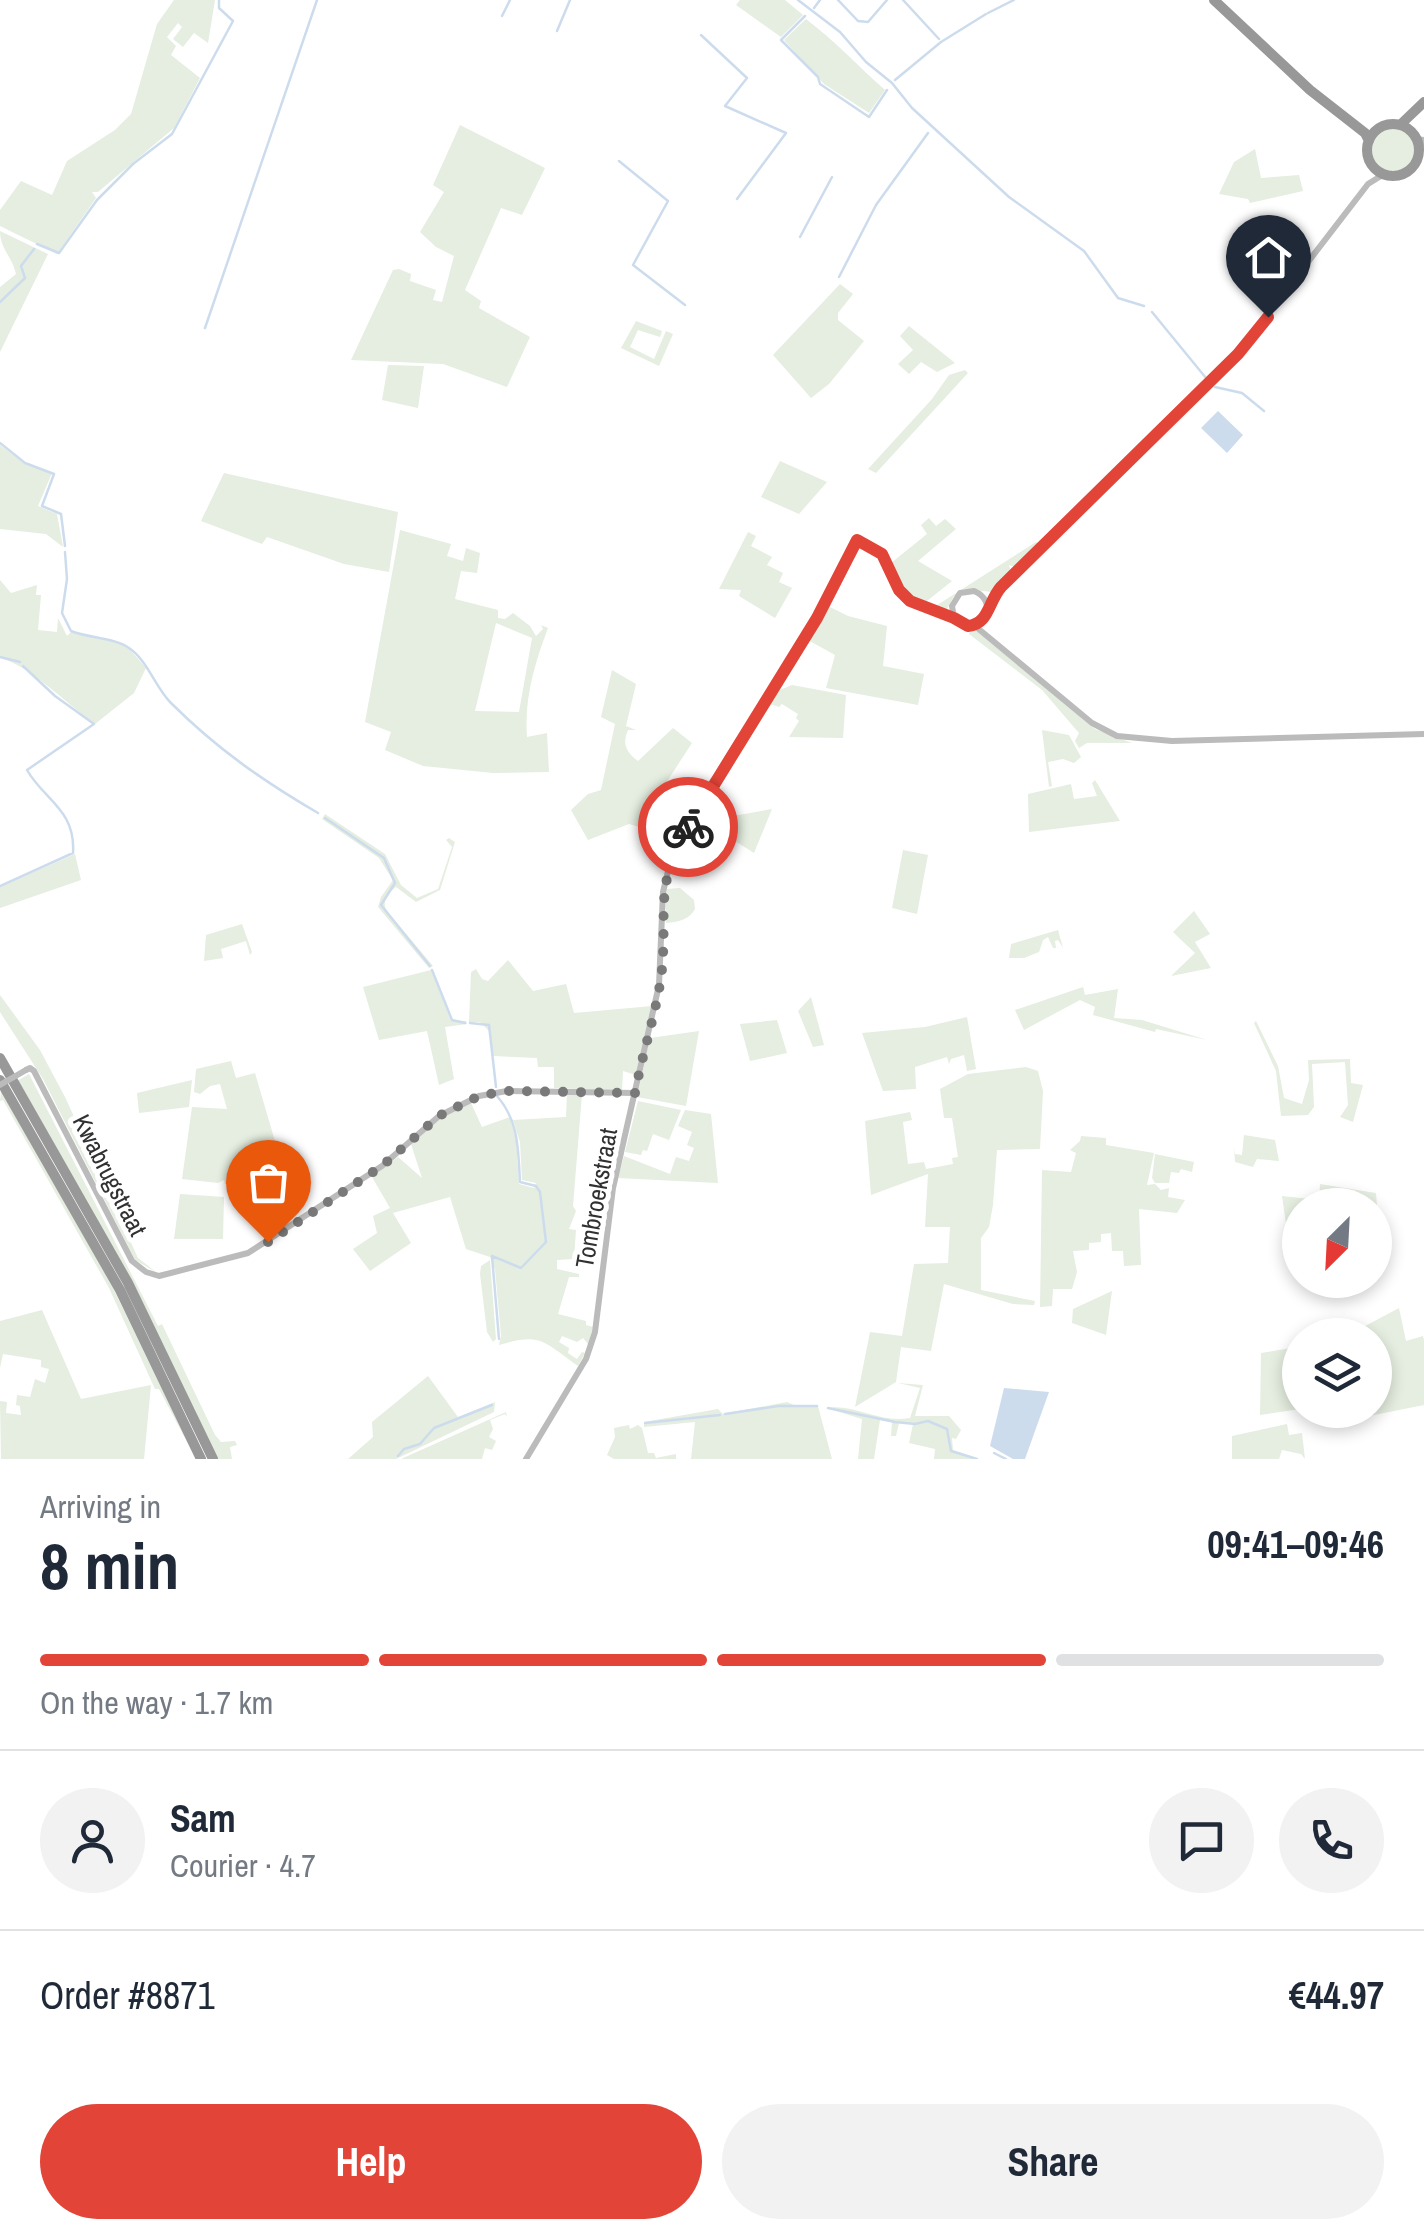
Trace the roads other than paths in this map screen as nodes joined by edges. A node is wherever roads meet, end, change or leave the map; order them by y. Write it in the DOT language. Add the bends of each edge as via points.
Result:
graph roads {
  1 [pos="1217,0"];
  2 [pos="1424,104"];
  3 [pos="1377,130"];
  4 [pos="1369,141"];
  5 [pos="1418,148"];
  6 [pos="1374,166"];
  7 [pos="1384,174"];
  8 [pos="1368,184"];
  9 [pos="1001,587"];
  10 [pos="980,594"];
  11 [pos="987,604"];
  12 [pos="952,606"];
  13 [pos="937,614"];
  14 [pos="954,618"];
  15 [pos="984,618"];
  16 [pos="974,626"];
  17 [pos="992,638"];
  18 [pos="1424,734"];
  19 [pos="0,1058"];
  20 [pos="0,1083"];
  21 [pos="635,1093"];
  22 [pos="201,1459"];
  23 [pos="213,1459"];
  24 [pos="526,1459"];
  1 -- 3 [label="highway" via="1316,88"];
  1 -- 4 [label="highway"];
  2 -- 5 [label="highway"];
  3 -- 4 [label="highway"];
  3 -- 5 [label="highway" via="1391,124"];
  4 -- 6 [label="highway"];
  5 -- 7 [label="highway" via="1410,170"];
  6 -- 7 [label="highway"];
  6 -- 8 [label="street"];
  7 -- 8 [label="street"];
  8 -- 9 [label="street" via="1238,354"];
  9 -- 10 [label="street"];
  9 -- 11 [label="street"];
  10 -- 11 [label="street"];
  10 -- 12 [label="street" via="960,593"];
  11 -- 15 [label="street"];
  12 -- 13 [label="street"];
  12 -- 14 [label="street"];
  13 -- 14 [label="street"];
  13 -- 21 [label="street, Tombroekstraat" via="907,599 882,554 857,540 667,869 660,981"];
  14 -- 16 [label="street"];
  15 -- 16 [label="street"];
  15 -- 17 [label="street"];
  16 -- 17 [label="street"];
  17 -- 18 [label="street" via="1092,723 1134,740"];
  19 -- 23 [label="highway" via="128,1283"];
  20 -- 21 [label="street, Kwabrugstraat, bridge" via="34,1071 132,1261 159,1276 268,1242 382,1166 439,1116 479,1096"];
  20 -- 22 [label="highway" via="120,1290"];
  21 -- 24 [label="street, Tombroekstraat" via="613,1188 590,1348"];
}
